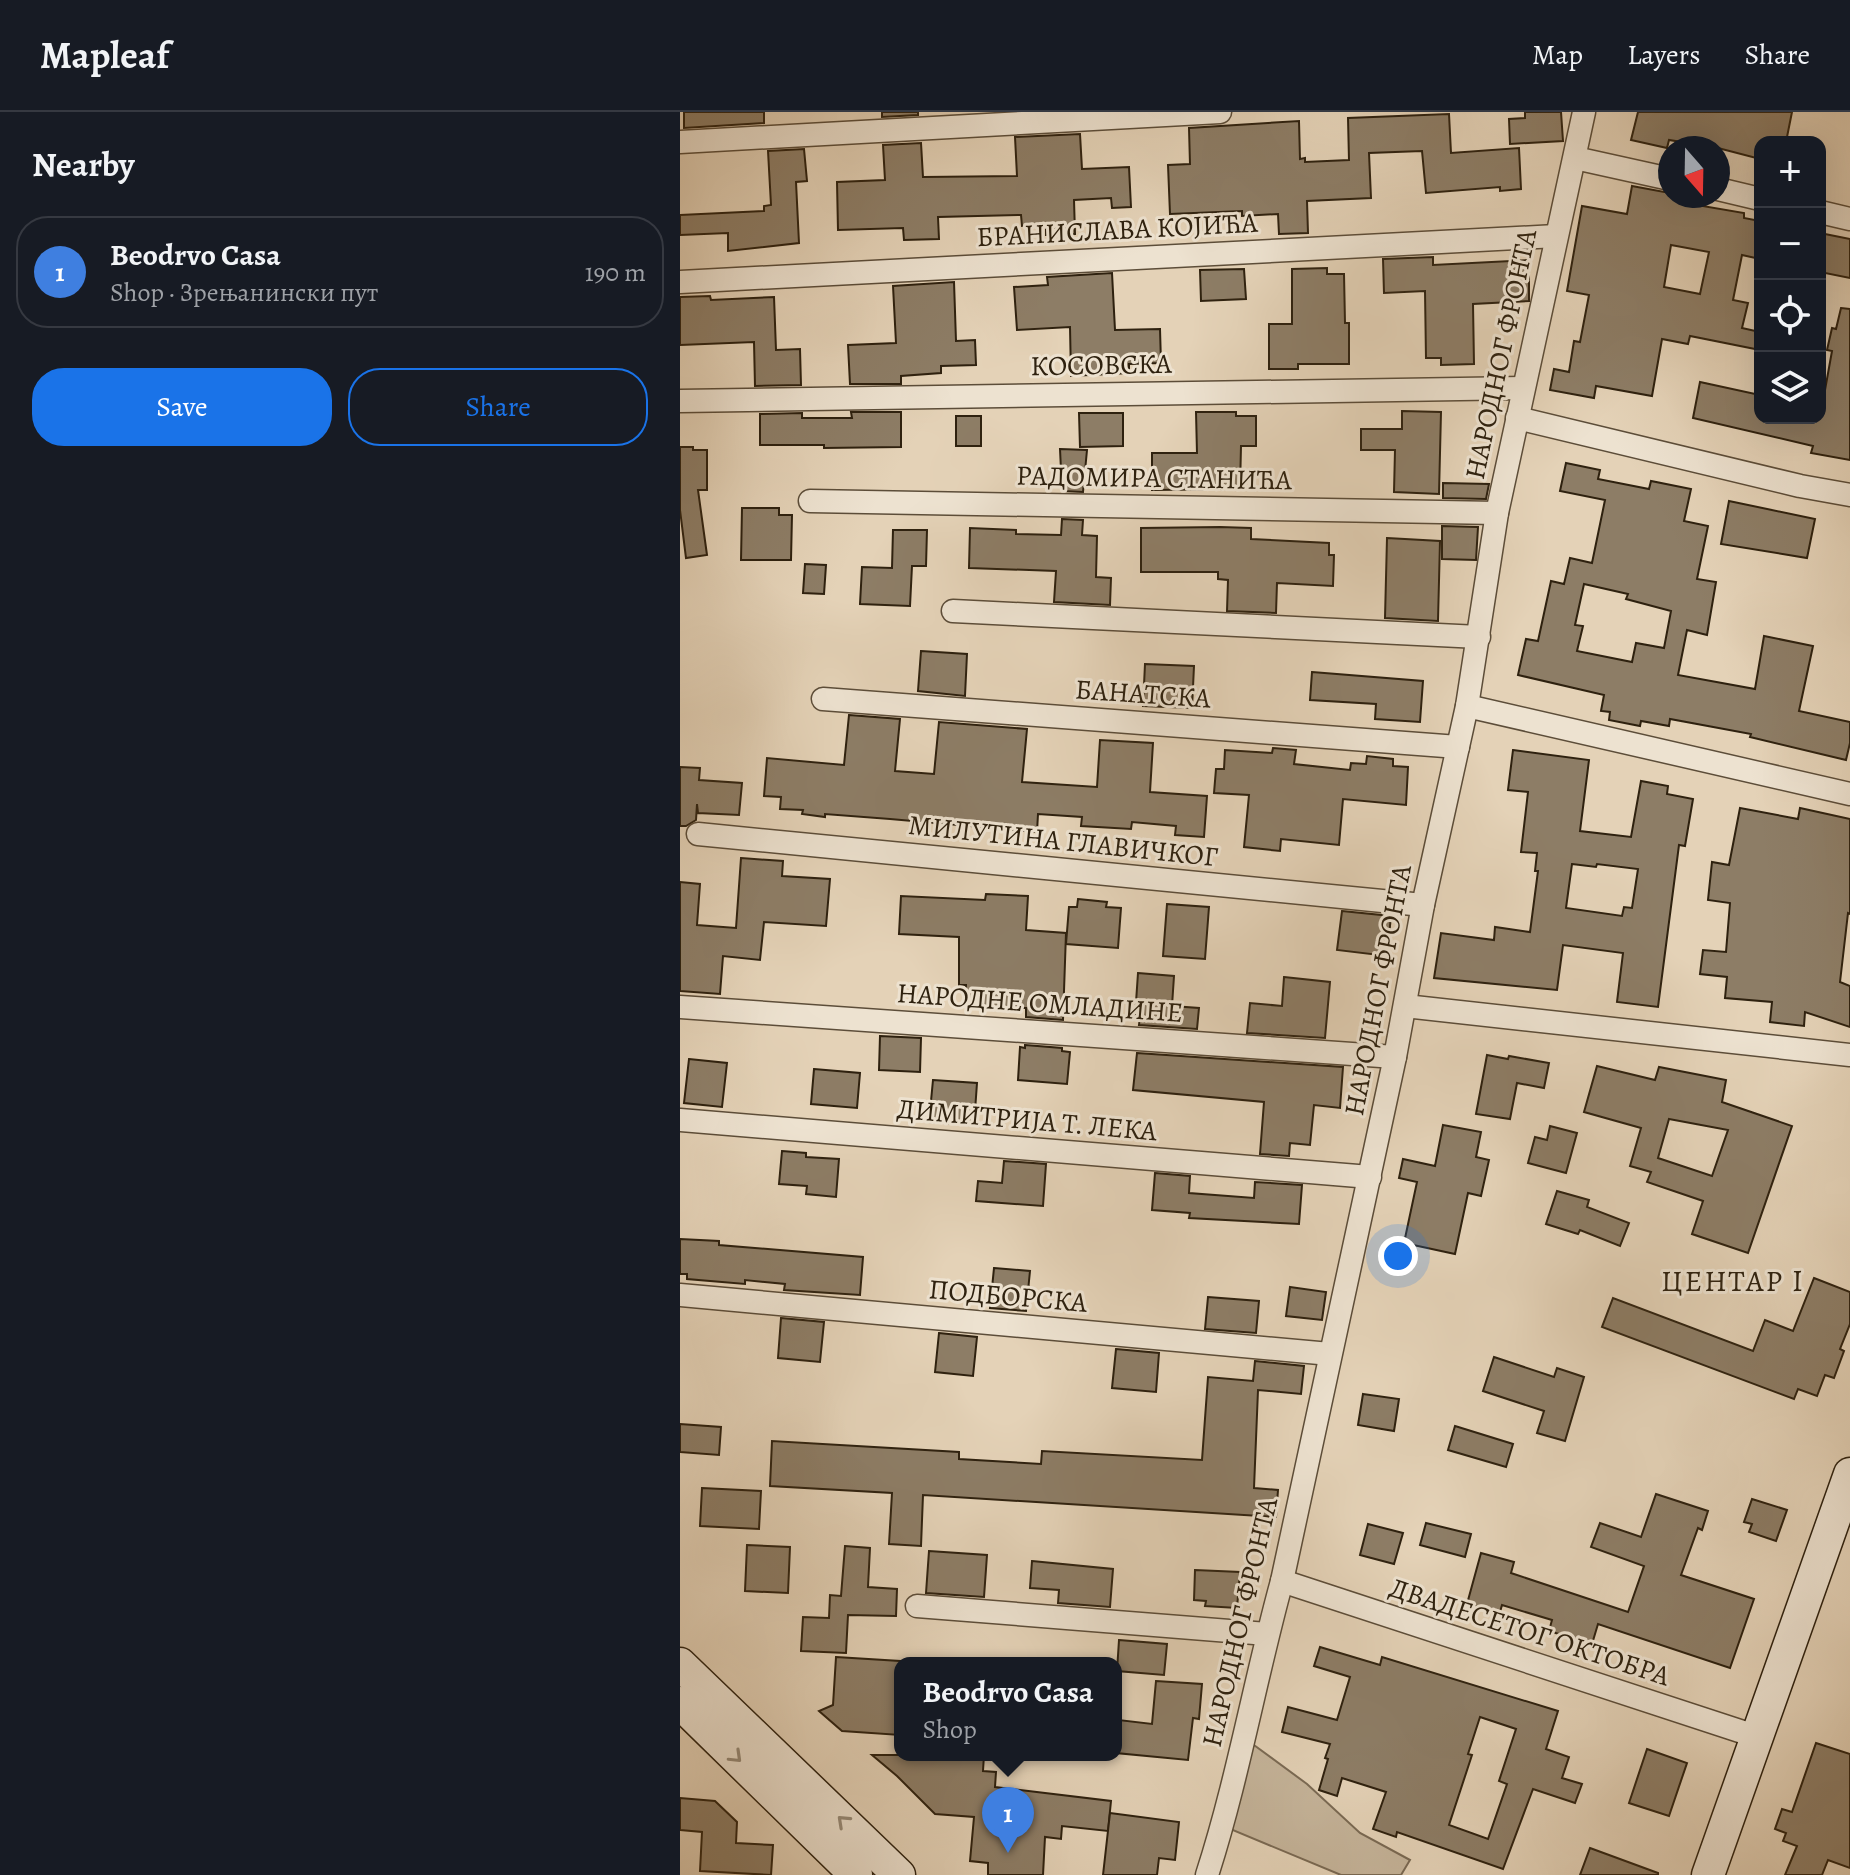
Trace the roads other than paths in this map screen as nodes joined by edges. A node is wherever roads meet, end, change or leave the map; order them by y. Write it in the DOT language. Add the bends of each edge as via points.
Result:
graph roads {
  1 [pos="1220,112"];
  2 [pos="1584,112"];
  3 [pos="680,142"];
  4 [pos="1575,158"];
  5 [pos="1658,176"];
  6 [pos="1730,192"];
  7 [pos="1754,198"];
  8 [pos="1826,213"];
  9 [pos="1850,219"];
  10 [pos="1556,236"];
  11 [pos="680,282"];
  12 [pos="1523,388"];
  13 [pos="680,401"];
  14 [pos="1517,418"];
  15 [pos="1850,495"];
  16 [pos="810,501"];
  17 [pos="1497,513"];
  18 [pos="953,611"];
  19 [pos="1479,637"];
  20 [pos="823,699"];
  21 [pos="1467,706"];
  22 [pos="1458,747"];
  23 [pos="1850,794"];
  24 [pos="698,834"];
  25 [pos="1423,905"];
  26 [pos="1405,1006"];
  27 [pos="680,1007"];
  28 [pos="1850,1055"];
  29 [pos="1395,1057"];
  30 [pos="680,1120"];
  31 [pos="1370,1177"];
  32 [pos="680,1295"];
  33 [pos="1330,1354"];
  34 [pos="1850,1474"];
  35 [pos="1282,1581"];
  36 [pos="917,1606"];
  37 [pos="1267,1634"];
  38 [pos="680,1664"];
  39 [pos="680,1703"];
  40 [pos="1758,1737"];
  41 [pos="856,1875"];
  42 [pos="899,1875"];
  43 [pos="1207,1875"];
  44 [pos="1708,1875"];
  1 -- 3 [label="street"];
  2 -- 4 [label="street, НАРОДНОГ ФРОНТА"];
  4 -- 5 [label="street"];
  4 -- 10 [label="street, НАРОДНОГ ФРОНТА"];
  6 -- 7 [label="street"];
  8 -- 9 [label="street"];
  10 -- 11 [label="street, БРАНИСЛАВА КОЈИЋА"];
  10 -- 12 [label="street, НАРОДНОГ ФРОНТА"];
  12 -- 13 [label="street, КОСОВСКА"];
  12 -- 14 [label="street, НАРОДНОГ ФРОНТА"];
  14 -- 15 [label="street"];
  14 -- 17 [label="street, НАРОДНОГ ФРОНТА"];
  16 -- 17 [label="street, РАДОМИРА СТАНИЋА"];
  17 -- 19 [label="street, НАРОДНОГ ФРОНТА"];
  18 -- 19 [label="street"];
  19 -- 21 [label="street, НАРОДНОГ ФРОНТА"];
  20 -- 22 [label="street, БАНАТСКА"];
  21 -- 22 [label="street, НАРОДНОГ ФРОНТА"];
  21 -- 23 [label="street"];
  22 -- 25 [label="street, НАРОДНОГ ФРОНТА"];
  24 -- 25 [label="street, МИЛУТИНА ГЛАВИЧКОГ"];
  25 -- 26 [label="street, НАРОДНОГ ФРОНТА"];
  26 -- 28 [label="street"];
  26 -- 29 [label="street, НАРОДНОГ ФРОНТА"];
  27 -- 29 [label="street, НАРОДНЕ ОМЛАДИНЕ"];
  29 -- 31 [label="street, НАРОДНОГ ФРОНТА"];
  30 -- 31 [label="street, ДИМИТРИЈА Т. ЛЕКА"];
  31 -- 33 [label="street, НАРОДНОГ ФРОНТА"];
  32 -- 33 [label="street, ПОДБОРСКА"];
  33 -- 35 [label="street, НАРОДНОГ ФРОНТА"];
  34 -- 40 [label="main road"];
  35 -- 37 [label="street, НАРОДНОГ ФРОНТА"];
  35 -- 40 [label="street, ДВАДЕСЕТОГ ОКТОБРА"];
  36 -- 37 [label="street"];
  37 -- 43 [label="street, НАРОДНОГ ФРОНТА"];
  42 -- 38 [label="main road, one-way"];
  39 -- 41 [label="main road, one-way"];
  40 -- 44 [label="main road"];
}
